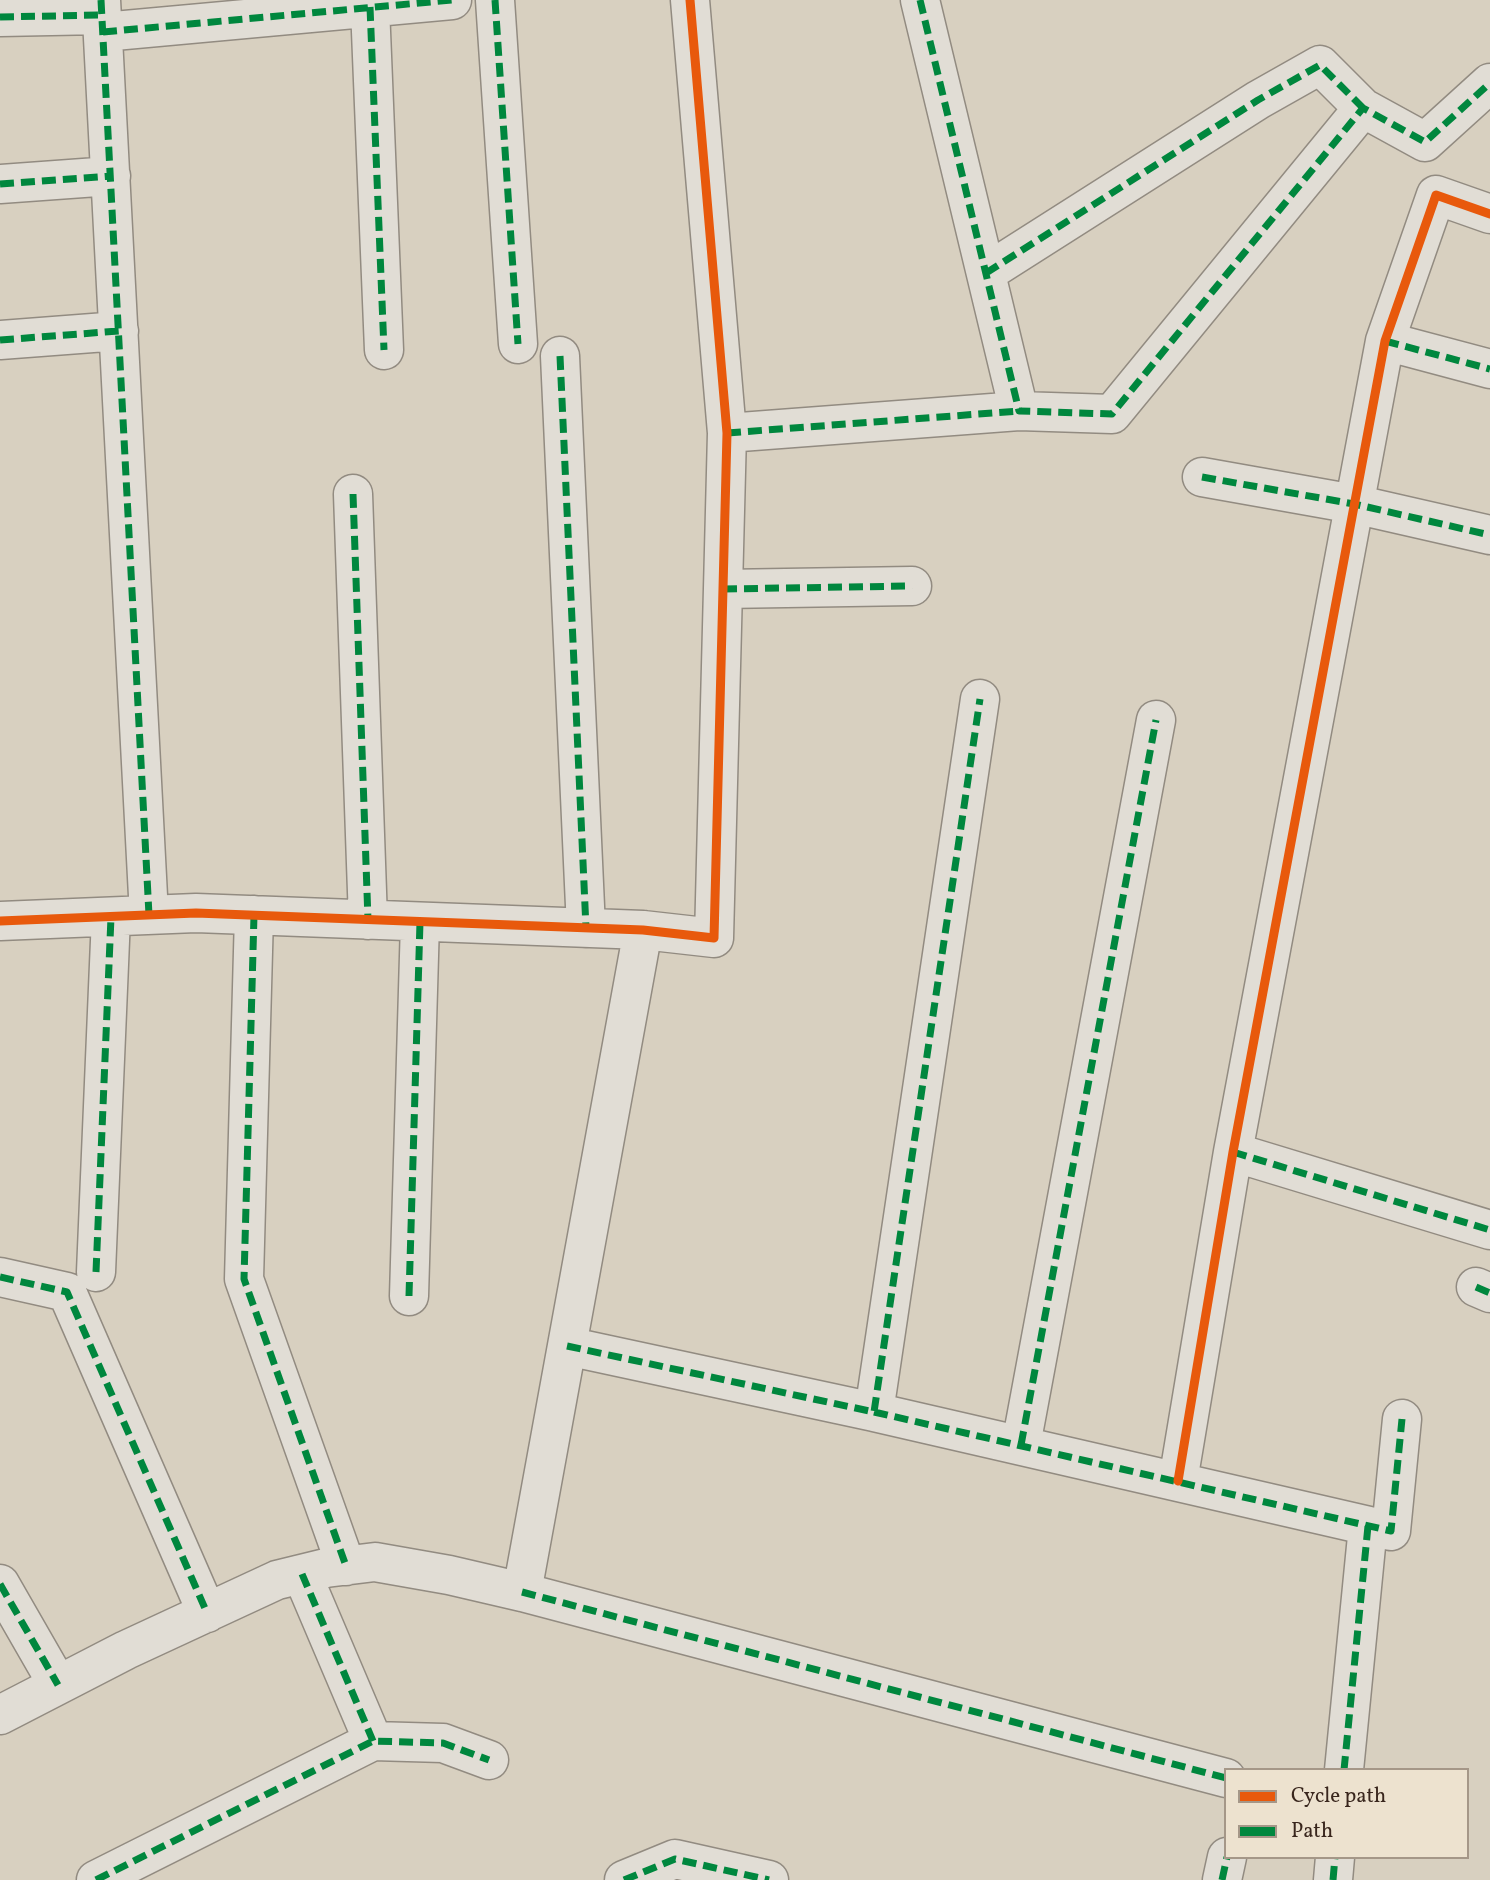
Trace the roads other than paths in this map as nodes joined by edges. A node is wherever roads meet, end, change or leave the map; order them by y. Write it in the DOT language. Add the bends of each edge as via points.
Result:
graph roads {
  1 [pos="452,0"];
  2 [pos="495,0"];
  3 [pos="690,0"];
  4 [pos="920,0"];
  5 [pos="370,8"];
  6 [pos="102,15"];
  7 [pos="0,17"];
  8 [pos="1490,83"];
  9 [pos="1363,108"];
  10 [pos="111,176"];
  11 [pos="0,184"];
  12 [pos="1490,214"];
  13 [pos="986,273"];
  14 [pos="119,331"];
  15 [pos="0,340"];
  16 [pos="1385,341"];
  17 [pos="518,344"];
  18 [pos="384,350"];
  19 [pos="560,356"];
  20 [pos="1490,369"];
  21 [pos="1019,411"];
  22 [pos="727,433"];
  23 [pos="1202,477"];
  24 [pos="353,494"];
  25 [pos="1354,504"];
  26 [pos="1490,535"];
  27 [pos="912,586"];
  28 [pos="723,589"];
  29 [pos="980,699"];
  30 [pos="1156,720"];
  31 [pos="149,915"];
  32 [pos="254,915"];
  33 [pos="111,917"];
  34 [pos="368,920"];
  35 [pos="0,921"];
  36 [pos="420,922"];
  37 [pos="586,928"];
  38 [pos="643,930"];
  39 [pos="1233,1152"];
  40 [pos="1490,1230"];
  41 [pos="96,1272"];
  42 [pos="0,1277"];
  43 [pos="409,1296"];
  44 [pos="567,1346"];
  45 [pos="874,1412"];
  46 [pos="1402,1419"];
  47 [pos="1021,1445"];
  48 [pos="1178,1481"];
  49 [pos="1368,1525"];
  50 [pos="346,1566"];
  51 [pos="302,1574"];
  52 [pos="0,1584"];
  53 [pos="522,1592"];
  54 [pos="207,1613"];
  55 [pos="58,1685"];
  56 [pos="0,1715"];
  57 [pos="373,1741"];
  58 [pos="489,1760"];
  59 [pos="1344,1768"];
  60 [pos="1224,1777"];
  61 [pos="1227,1859"];
  62 [pos="1335,1859"];
  63 [pos="96,1880"];
  64 [pos="624,1880"];
  65 [pos="769,1880"];
  66 [pos="1222,1880"];
  67 [pos="1333,1880"];
  1 -- 5 [label="street"];
  2 -- 17 [label="street"];
  3 -- 22 [label="street"];
  4 -- 13 [label="street"];
  5 -- 6 [label="street"];
  5 -- 18 [label="street"];
  6 -- 7 [label="street"];
  6 -- 10 [label="street"];
  8 -- 9 [label="street" via="1425,142"];
  9 -- 13 [label="street" via="1321,65"];
  9 -- 21 [label="street" via="1112,414"];
  10 -- 11 [label="street"];
  10 -- 14 [label="street"];
  12 -- 16 [label="street" via="1436,195"];
  13 -- 21 [label="street"];
  14 -- 15 [label="street"];
  14 -- 31 [label="street"];
  16 -- 20 [label="street"];
  16 -- 25 [label="street"];
  19 -- 37 [label="street"];
  21 -- 22 [label="street"];
  22 -- 28 [label="street"];
  23 -- 25 [label="street"];
  24 -- 34 [label="street"];
  25 -- 26 [label="street"];
  25 -- 39 [label="street"];
  27 -- 28 [label="street"];
  28 -- 38 [label="street" via="713,938"];
  29 -- 45 [label="street"];
  30 -- 47 [label="street"];
  31 -- 32 [label="street"];
  31 -- 33 [label="street"];
  32 -- 34 [label="street"];
  32 -- 50 [label="street" via="244,1279"];
  33 -- 35 [label="street"];
  33 -- 41 [label="street"];
  34 -- 36 [label="street"];
  36 -- 37 [label="street"];
  36 -- 43 [label="street"];
  37 -- 38 [label="street"];
  38 -- 44 [label="street"];
  39 -- 40 [label="street"];
  39 -- 48 [label="street"];
  42 -- 54 [label="street" via="67,1292"];
  44 -- 45 [label="street"];
  44 -- 53 [label="street"];
  45 -- 47 [label="street"];
  46 -- 49 [label="street" via="1391,1531"];
  47 -- 48 [label="street"];
  48 -- 49 [label="street"];
  49 -- 59 [label="street"];
  50 -- 51 [label="street"];
  50 -- 53 [label="street" via="375,1562"];
  51 -- 54 [label="street" via="277,1580"];
  51 -- 57 [label="street"];
  52 -- 55 [label="street"];
  53 -- 60 [label="street"];
  54 -- 55 [label="street"];
  55 -- 56 [label="street"];
  57 -- 58 [label="street" via="443,1743"];
  57 -- 63 [label="street"];
  61 -- 66 [label="street"];
  62 -- 67 [label="street"];
  64 -- 65 [label="street" via="674,1860"];
}
